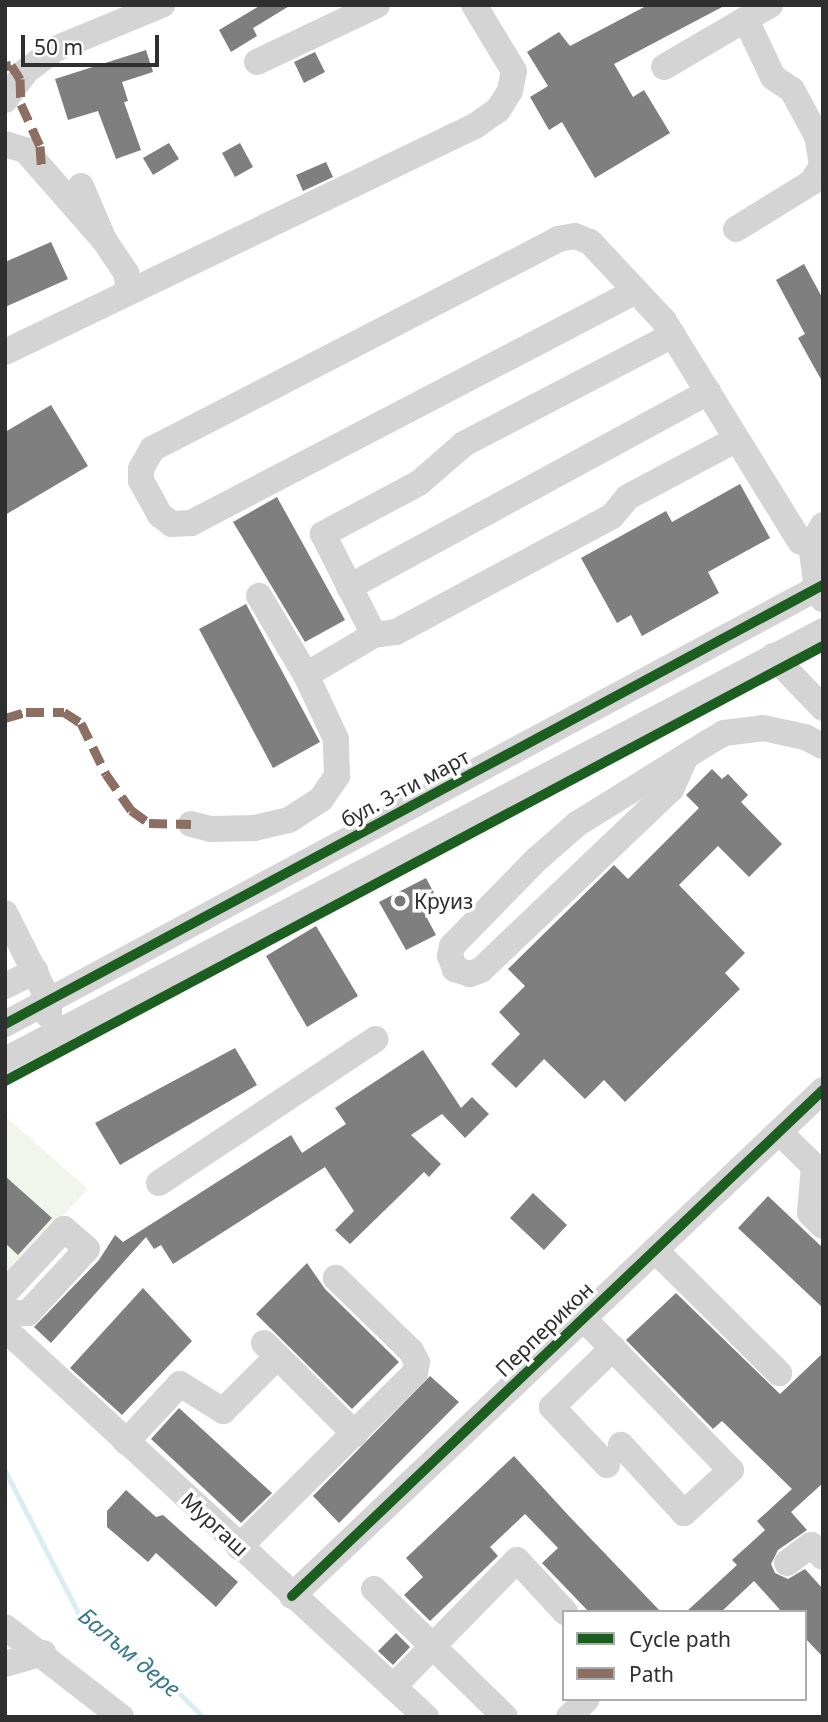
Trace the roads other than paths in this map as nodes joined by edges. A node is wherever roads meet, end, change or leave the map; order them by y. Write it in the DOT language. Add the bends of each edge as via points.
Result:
graph roads {
  1 [pos="162,5"];
  2 [pos="377,5"];
  3 [pos="474,5"];
  4 [pos="770,5"];
  5 [pos="747,22"];
  6 [pos="257,62"];
  7 [pos="664,67"];
  8 [pos="5,100"];
  9 [pos="5,144"];
  10 [pos="81,186"];
  11 [pos="736,229"];
  12 [pos="104,240"];
  13 [pos="129,290"];
  14 [pos="636,291"];
  15 [pos="673,335"];
  16 [pos="5,352"];
  17 [pos="708,392"];
  18 [pos="737,439"];
  19 [pos="817,536"];
  20 [pos="349,587"];
  21 [pos="821,591"];
  22 [pos="259,596"];
  23 [pos="823,631"];
  24 [pos="374,635"];
  25 [pos="774,656"];
  26 [pos="306,675"];
  27 [pos="823,708"];
  28 [pos="823,746"];
  29 [pos="686,756"];
  30 [pos="191,824"];
  31 [pos="536,860"];
  32 [pos="566,892"];
  33 [pos="5,913"];
  34 [pos="36,971"];
  35 [pos="5,986"];
  36 [pos="49,1001"];
  37 [pos="5,1024"];
  38 [pos="376,1039"];
  39 [pos="40,1042"];
  40 [pos="5,1060"];
  41 [pos="823,1090"];
  42 [pos="779,1132"];
  43 [pos="159,1183"];
  44 [pos="823,1226"];
  45 [pos="655,1250"];
  46 [pos="336,1278"];
  47 [pos="5,1293"];
  48 [pos="5,1313"];
  49 [pos="583,1318"];
  50 [pos="5,1329"];
  51 [pos="612,1348"];
  52 [pos="779,1373"];
  53 [pos="355,1434"];
  54 [pos="126,1442"];
  55 [pos="239,1547"];
  56 [pos="823,1557"];
  57 [pos="788,1563"];
  58 [pos="374,1589"];
  59 [pos="292,1596"];
  60 [pos="563,1610"];
  61 [pos="5,1627"];
  62 [pos="432,1646"];
  63 [pos="43,1653"];
  64 [pos="5,1664"];
  65 [pos="393,1687"];
  66 [pos="585,1701"];
  67 [pos="93,1708"];
  68 [pos="121,1717"];
  69 [pos="426,1717"];
  70 [pos="505,1717"];
  71 [pos="569,1717"];
  1 -- 8 [label="street" via="55,49 26,71"];
  2 -- 6 [label="street"];
  3 -- 13 [label="street" via="514,71 510,91 498,110 447,142"];
  4 -- 5 [label="street"];
  5 -- 7 [label="street"];
  5 -- 11 [label="street" via="773,77 792,90 817,136 822,166 812,182"];
  9 -- 12 [label="street" via="25,150"];
  10 -- 12 [label="street"];
  12 -- 13 [label="street" via="126,273"];
  13 -- 16 [label="street"];
  14 -- 14 [label="street" via="590,242 575,236 558,239 152,449 141,469 141,481 160,514 172,524 191,523"];
  14 -- 15 [label="street"];
  15 -- 17 [label="street"];
  15 -- 20 [label="street" via="464,444 419,483 323,534"];
  17 -- 18 [label="street"];
  17 -- 20 [label="street"];
  18 -- 19 [label="street" via="800,541"];
  18 -- 24 [label="street" via="628,497 600,522 396,632"];
  19 -- 21 [label="street"];
  20 -- 24 [label="street"];
  21 -- 36 [label="street, бул. 3-ти март"];
  22 -- 26 [label="street"];
  23 -- 25 [label="street"];
  24 -- 26 [label="street"];
  25 -- 27 [label="street"];
  25 -- 39 [label="street"];
  26 -- 30 [label="street" via="336,739 340,760 337,776 321,799 289,820 254,828 211,830"];
  28 -- 29 [label="street" via="786,731 740,729 724,733"];
  29 -- 31 [label="street" via="577,824"];
  29 -- 32 [label="street" via="671,789"];
  31 -- 32 [label="street"];
  31 -- 32 [label="street" via="452,946 455,969 470,974 481,970"];
  33 -- 34 [label="street"];
  34 -- 35 [label="street"];
  34 -- 36 [label="street"];
  36 -- 37 [label="street, бул. 3-ти март"];
  36 -- 39 [label="street"];
  38 -- 43 [label="street"];
  39 -- 40 [label="street"];
  41 -- 42 [label="street, Перперикон"];
  42 -- 44 [label="street" via="814,1166 810,1213"];
  42 -- 45 [label="street, Перперикон"];
  45 -- 49 [label="street, Перперикон"];
  45 -- 52 [label="street"];
  46 -- 53 [label="street" via="417,1362 412,1378"];
  47 -- 48 [label="street" via="64,1229 87,1249 28,1313"];
  49 -- 51 [label="street"];
  49 -- 59 [label="street, Перперикон"];
  50 -- 54 [label="street, Мургаш"];
  51 -- 51 [label="street" via="731,1470 684,1513 552,1407"];
  53 -- 54 [label="street" via="271,1350 223,1411 180,1384"];
  53 -- 55 [label="street"];
  54 -- 55 [label="street, Мургаш"];
  55 -- 59 [label="street, Мургаш"];
  56 -- 57 [label="street" via="811,1545"];
  58 -- 62 [label="street"];
  59 -- 65 [label="street, Мургаш"];
  60 -- 62 [label="street" via="517,1560"];
  61 -- 63 [label="street"];
  62 -- 65 [label="street"];
  62 -- 70 [label="street"];
  63 -- 64 [label="street"];
  63 -- 67 [label="street"];
  65 -- 69 [label="street, Мургаш"];
  66 -- 71 [label="street"];
  67 -- 68 [label="street"];
}
